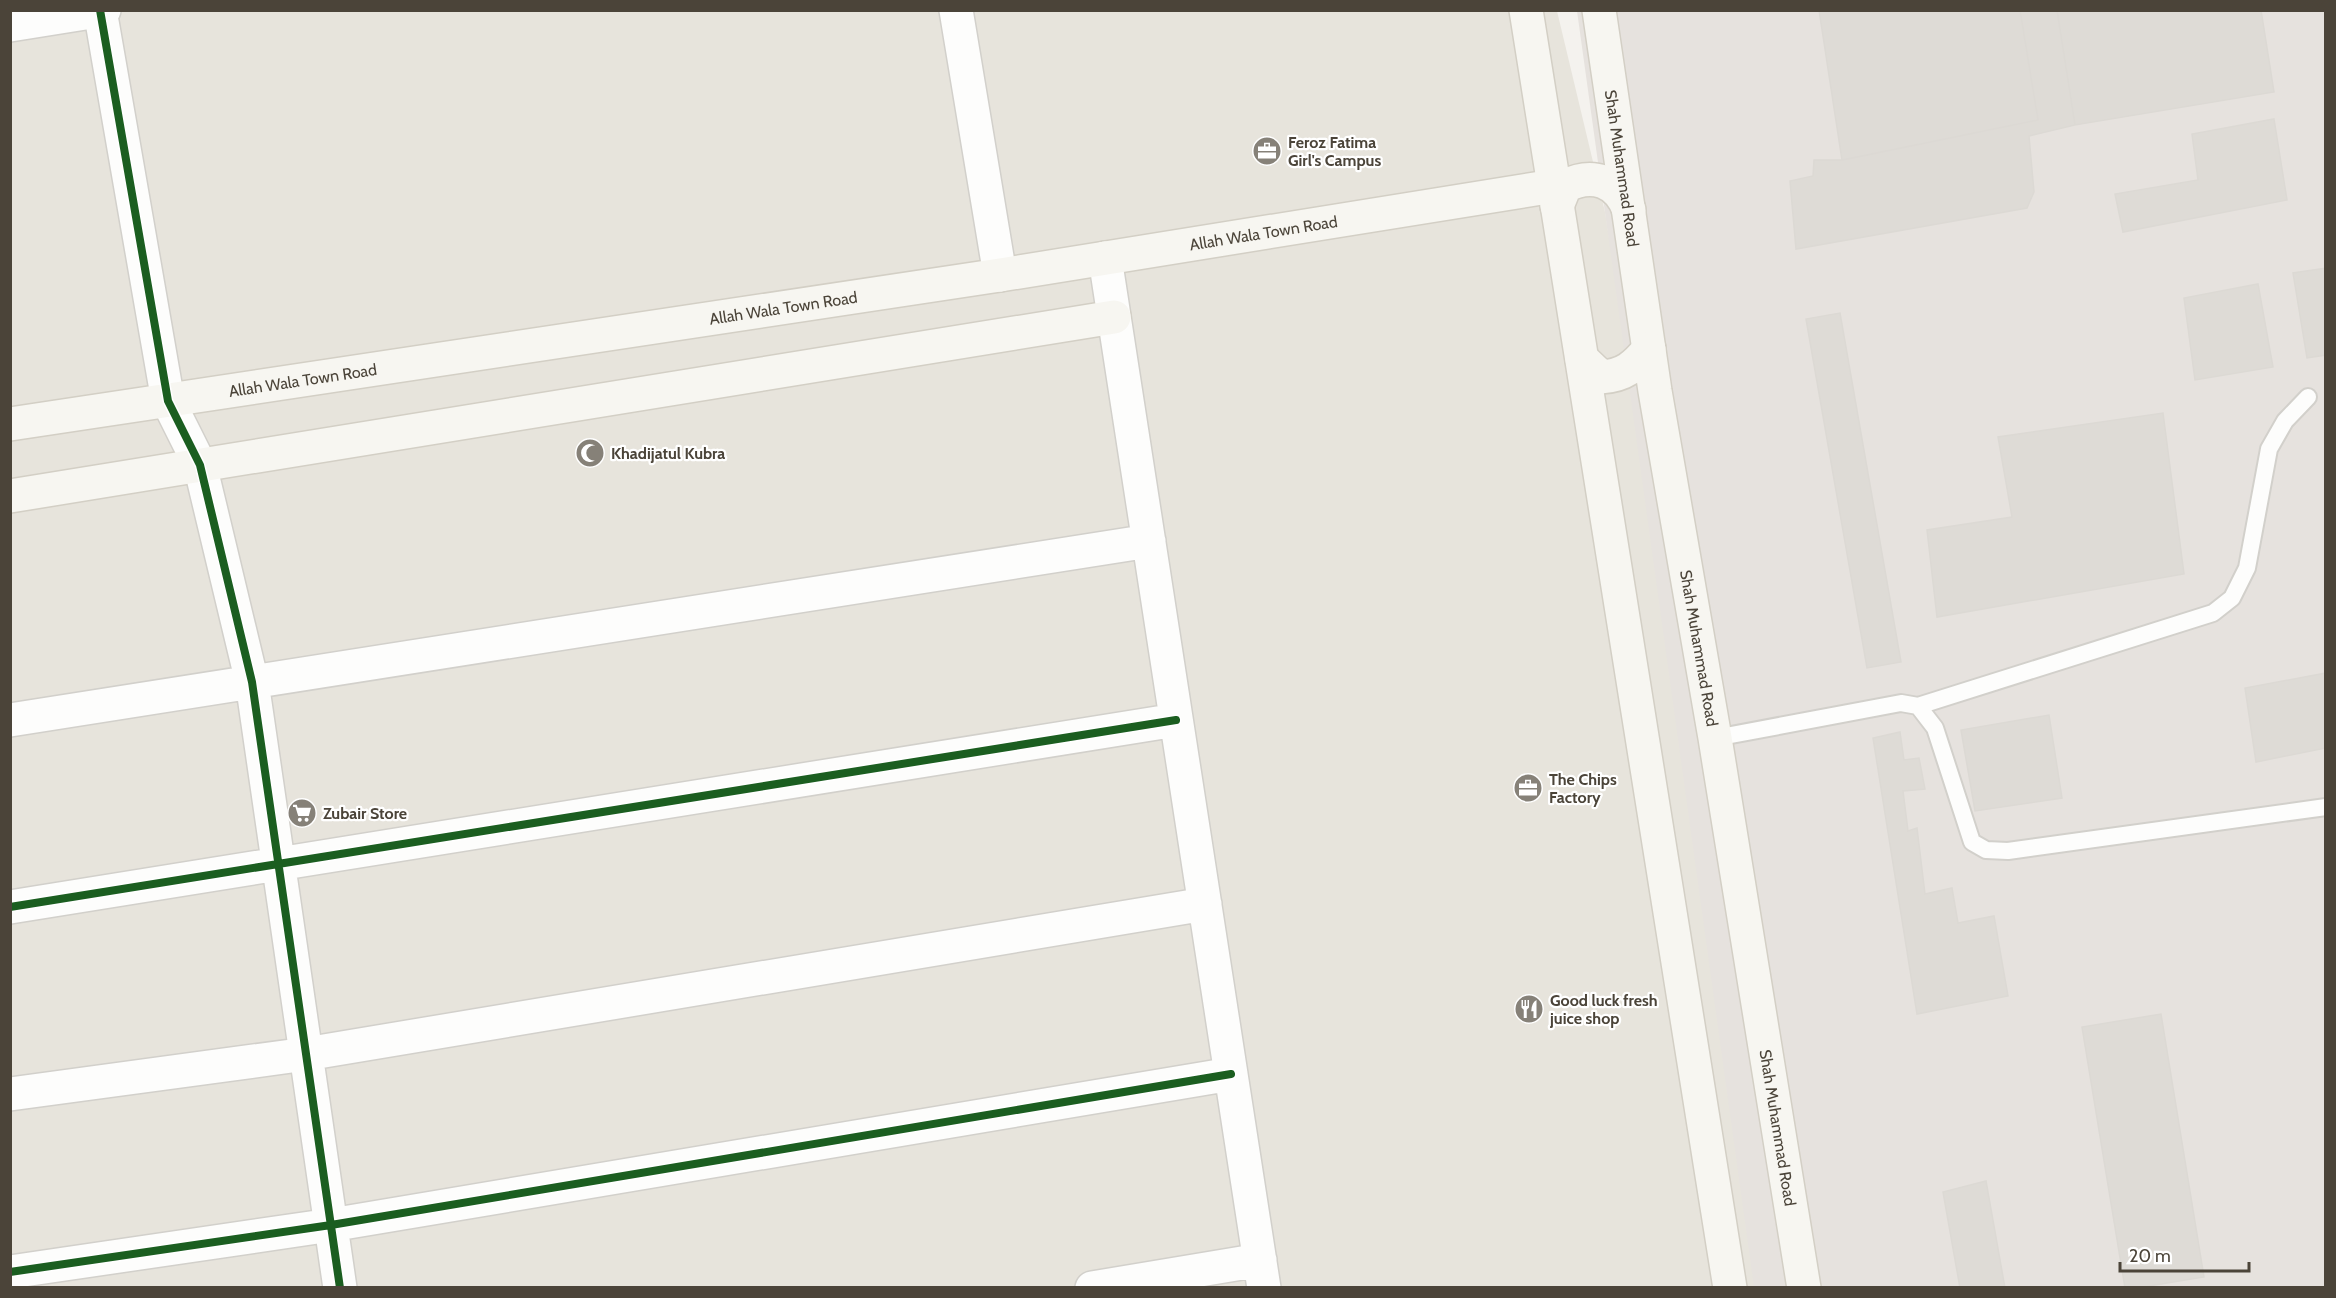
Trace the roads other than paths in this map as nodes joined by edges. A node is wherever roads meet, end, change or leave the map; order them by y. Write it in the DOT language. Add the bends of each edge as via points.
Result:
graph roads {
  1 [pos="956,10"];
  2 [pos="1526,10"];
  3 [pos="1599,10"];
  4 [pos="102,11"];
  5 [pos="10,25"];
  6 [pos="1556,196"];
  7 [pos="1629,210"];
  8 [pos="1105,258"];
  9 [pos="1000,274"];
  10 [pos="1114,317"];
  11 [pos="1649,349"];
  12 [pos="1582,359"];
  13 [pos="2308,397"];
  14 [pos="168,401"];
  15 [pos="10,424"];
  16 [pos="200,465"];
  17 [pos="10,496"];
  18 [pos="1149,541"];
  19 [pos="252,682"];
  20 [pos="1918,706"];
  21 [pos="10,720"];
  22 [pos="1176,720"];
  23 [pos="1715,738"];
  24 [pos="2325,807"];
  25 [pos="279,865"];
  26 [pos="1205,903"];
  27 [pos="10,907"];
  28 [pos="306,1054"];
  29 [pos="1231,1074"];
  30 [pos="10,1094"];
  31 [pos="332,1225"];
  32 [pos="10,1272"];
  33 [pos="1262,1274"];
  34 [pos="340,1287"];
  35 [pos="1092,1287"];
  36 [pos="1730,1287"];
  37 [pos="1804,1287"];
  1 -- 9 [label="street"];
  2 -- 6 [label="main road"];
  3 -- 7 [label="main road, Shah Muhammad Road"];
  4 -- 5 [label="street"];
  4 -- 14 [label="street"];
  6 -- 7 [label="main road" via="1565,186 1590,179 1615,188"];
  6 -- 8 [label="main road, Allah Wala Town Road"];
  6 -- 12 [label="main road"];
  7 -- 11 [label="main road, Shah Muhammad Road"];
  8 -- 9 [label="main road, Allah Wala Town Road"];
  8 -- 10 [label="street"];
  9 -- 14 [label="main road, Allah Wala Town Road"];
  10 -- 16 [label="main road"];
  10 -- 18 [label="street"];
  11 -- 12 [label="main road" via="1626,372 1614,377 1600,377"];
  11 -- 23 [label="main road, Shah Muhammad Road"];
  12 -- 36 [label="main road"];
  13 -- 20 [label="lane" via="2285,421 2269,449 2247,568 2232,598 2213,613"];
  14 -- 15 [label="main road, Allah Wala Town Road"];
  14 -- 16 [label="street"];
  16 -- 17 [label="main road"];
  16 -- 19 [label="street"];
  18 -- 19 [label="street"];
  18 -- 22 [label="street"];
  19 -- 21 [label="street"];
  19 -- 25 [label="street"];
  20 -- 23 [label="lane" via="1901,703"];
  20 -- 24 [label="lane" via="1935,728 1972,842 1986,850 2008,851"];
  22 -- 25 [label="street"];
  22 -- 26 [label="street"];
  23 -- 37 [label="main road, Shah Muhammad Road"];
  25 -- 27 [label="street"];
  25 -- 28 [label="street"];
  26 -- 28 [label="street"];
  26 -- 29 [label="street"];
  28 -- 30 [label="street"];
  28 -- 31 [label="street"];
  29 -- 31 [label="street"];
  29 -- 33 [label="street"];
  31 -- 32 [label="street"];
  31 -- 34 [label="street"];
  33 -- 35 [label="street"];
}
